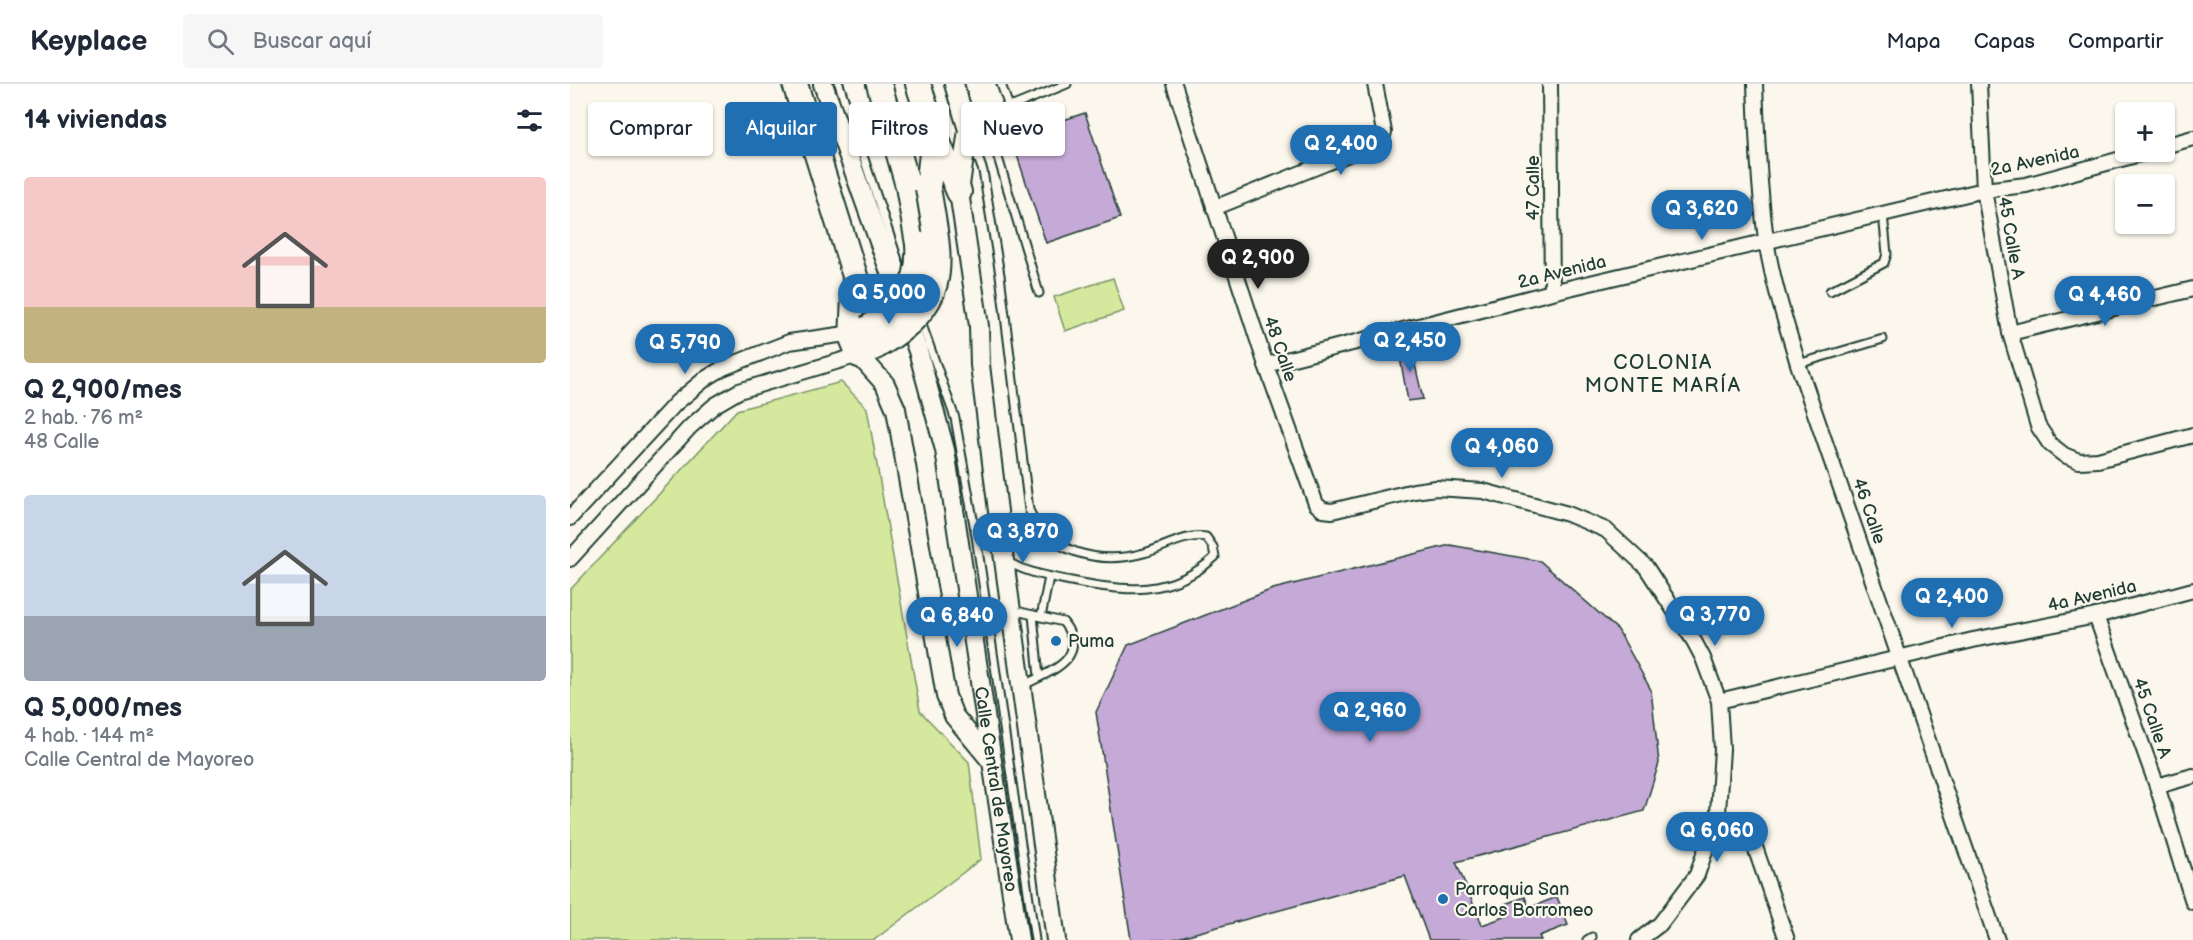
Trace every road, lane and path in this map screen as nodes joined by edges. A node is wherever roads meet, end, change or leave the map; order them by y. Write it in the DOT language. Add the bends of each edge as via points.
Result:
graph roads {
  1 [pos="795,84"];
  2 [pos="823,84"];
  3 [pos="839,84"];
  4 [pos="879,84"];
  5 [pos="918,84"];
  6 [pos="954,84"];
  7 [pos="1001,84"];
  8 [pos="1067,84"];
  9 [pos="1174,84"];
  10 [pos="1375,84"];
  11 [pos="1550,84"];
  12 [pos="1755,84"];
  13 [pos="1979,84"];
  14 [pos="924,102"];
  15 [pos="1007,102"];
  16 [pos="1023,102"];
  17 [pos="961,107"];
  18 [pos="2193,138"];
  19 [pos="2175,143"];
  20 [pos="931,156"];
  21 [pos="944,156"];
  22 [pos="964,156"];
  23 [pos="977,156"];
  24 [pos="998,156"];
  25 [pos="2115,161"];
  26 [pos="1984,190"];
  27 [pos="959,192"];
  28 [pos="1214,208"];
  29 [pos="1883,214"];
  30 [pos="1766,242"];
  31 [pos="2193,289"];
  32 [pos="1830,291"];
  33 [pos="1552,292"];
  34 [pos="1039,293"];
  35 [pos="2010,333"];
  36 [pos="1883,339"];
  37 [pos="864,341"];
  38 [pos="1798,364"];
  39 [pos="1266,365"];
  40 [pos="2193,435"];
  41 [pos="570,518"];
  42 [pos="570,559"];
  43 [pos="1004,560"];
  44 [pos="1049,577"];
  45 [pos="2193,590"];
  46 [pos="1011,610"];
  47 [pos="1037,616"];
  48 [pos="2096,616"];
  49 [pos="1902,658"];
  50 [pos="1039,677"];
  51 [pos="1021,687"];
  52 [pos="1719,701"];
  53 [pos="992,763"];
  54 [pos="2193,776"];
  55 [pos="2157,786"];
  56 [pos="1747,824"];
  57 [pos="2193,902"];
  58 [pos="1014,937"];
  59 [pos="1035,940"];
  60 [pos="1056,940"];
  61 [pos="1639,940"];
  62 [pos="1787,940"];
  63 [pos="1997,940"];
  1 -- 37 [label="highway" via="855,276"];
  2 -- 53 [label="main road, Calle Central de Mayoreo" via="918,351 938,420"];
  3 -- 59 [label="lane" via="896,261 932,345 957,429"];
  4 -- 37 [label="highway, bridge" via="908,186 918,244 917,272 910,292"];
  5 -- 14 [label="highway"];
  6 -- 17 [label="main road, Calle Central de Mayoreo"];
  7 -- 15 [label="lane"];
  8 -- 16 [label="lane"];
  9 -- 28 [label="street, 48 Calle"];
  10 -- 28 [label="street" via="1384,132 1382,141"];
  11 -- 33 [label="street, 47 Calle"];
  12 -- 30 [label="street, 46 Calle" via="1758,177"];
  13 -- 26 [label="street, 45 Calle A"];
  18 -- 19 [label="street"];
  20 -- 37 [label="highway, bridge" via="928,188 937,259 933,293 913,323"];
  21 -- 27 [label="highway"];
  22 -- 27 [label="main road, Calle Central de Mayoreo"];
  23 -- 44 [label="lane" via="1000,275 1029,510 1035,524 1063,547 1102,559 1145,553 1192,535 1206,537 1214,547 1215,557 1198,573 1161,586 1119,590"];
  24 -- 34 [label="lane"];
  25 -- 26 [label="street, 2a Avenida" via="2026,185"];
  26 -- 29 [label="street, 2a Avenida"];
  26 -- 35 [label="street, 45 Calle A"];
  27 -- 43 [label="main road, Calle Central de Mayoreo" via="979,326 980,365"];
  28 -- 39 [label="street, 48 Calle"];
  29 -- 30 [label="street, 2a Avenida"];
  29 -- 32 [label="lane" via="1887,254 1884,263"];
  30 -- 33 [label="street, 2a Avenida"];
  30 -- 38 [label="street, 46 Calle"];
  31 -- 35 [label="street"];
  33 -- 39 [label="street, 2a Avenida"];
  35 -- 40 [label="street, 45 Calle A" via="2038,426 2050,444 2064,455 2098,460"];
  36 -- 38 [label="lane"];
  37 -- 41 [label="street" via="789,342 723,368 676,403"];
  37 -- 42 [label="street" via="739,391 715,405 690,427"];
  37 -- 53 [label="main road" via="896,410 949,707"];
  38 -- 49 [label="street, 46 Calle"];
  39 -- 52 [label="street, 48 Calle" via="1316,504 1323,510 1414,491 1461,488 1568,514 1606,531 1646,567 1694,640"];
  43 -- 44 [label="lane" via="1024,572"];
  43 -- 46 [label="main road, Calle Central de Mayoreo"];
  44 -- 47 [label="lane"];
  45 -- 48 [label="street, 4a Avenida"];
  46 -- 47 [label="lane"];
  46 -- 51 [label="main road, Calle Central de Mayoreo"];
  47 -- 50 [label="lane"];
  47 -- 50 [label="lane" via="1063,622 1070,630 1072,652 1068,661"];
  48 -- 49 [label="street, 4a Avenida" via="1973,639"];
  48 -- 55 [label="street, 45 Calle A"];
  49 -- 52 [label="street, 4a Avenida"];
  49 -- 63 [label="street, 46 Calle"];
  50 -- 51 [label="lane"];
  51 -- 60 [label="main road, Calle Central de Mayoreo"];
  52 -- 61 [label="street" via="1722,749 1718,813 1697,875 1660,924"];
  53 -- 58 [label="main road, Calle Central de Mayoreo"];
  54 -- 55 [label="street"];
  55 -- 57 [label="street, 45 Calle A"];
  56 -- 62 [label="street"];
}
